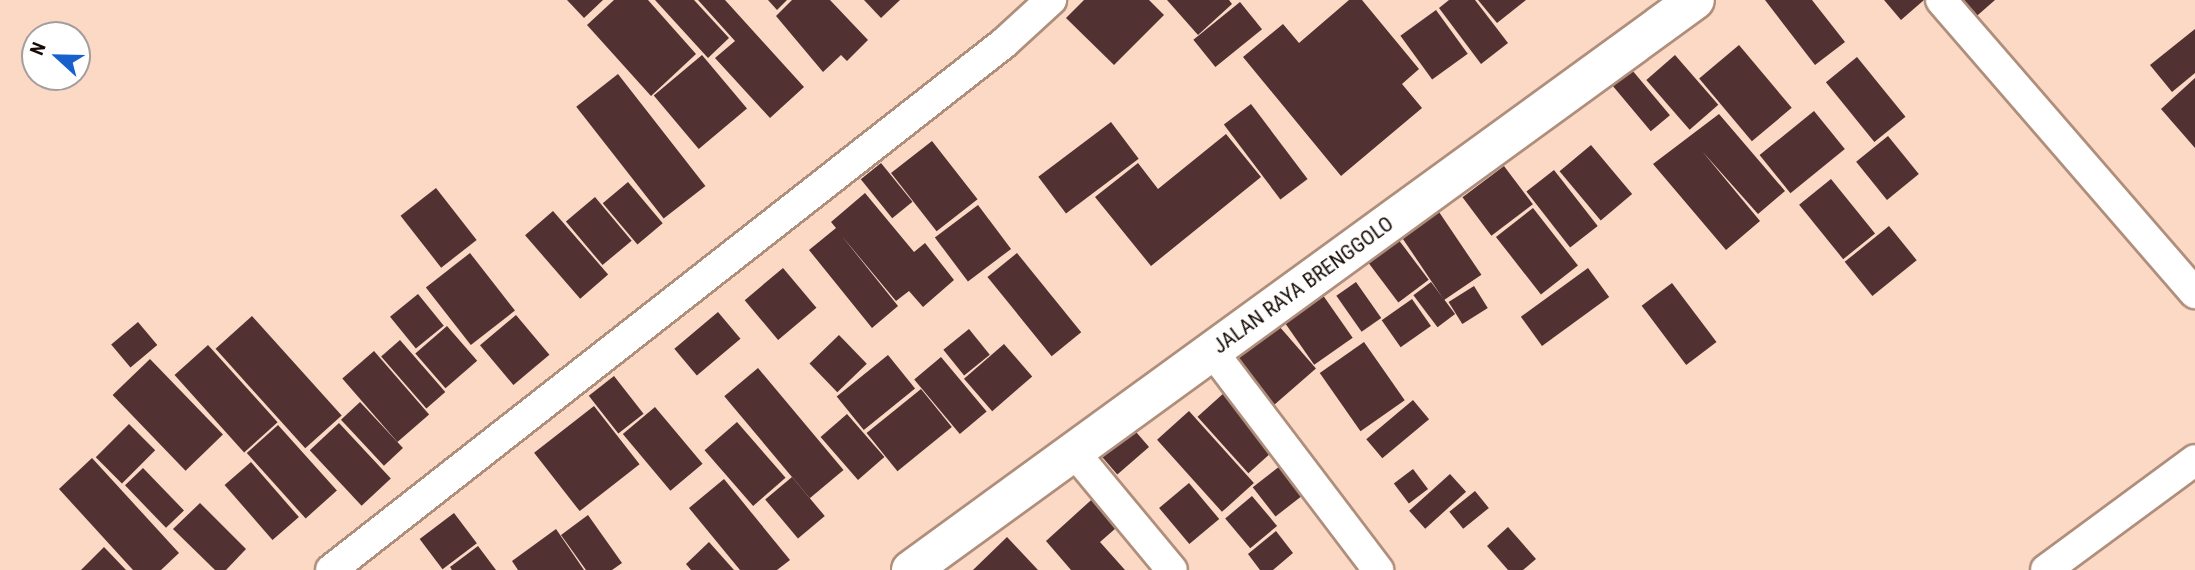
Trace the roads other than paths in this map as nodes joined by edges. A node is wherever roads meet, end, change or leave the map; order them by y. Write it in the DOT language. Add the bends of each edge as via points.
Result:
graph roads {
  1 [pos="1052,0"];
  2 [pos="1695,0"];
  3 [pos="1941,0"];
  4 [pos="2195,293"];
  5 [pos="1212,351"];
  6 [pos="1074,452"];
  7 [pos="2195,460"];
  8 [pos="331,570"];
  9 [pos="911,570"];
  10 [pos="1172,570"];
  11 [pos="1378,570"];
  12 [pos="2046,570"];
  1 -- 8 [label="street" via="1004,43"];
  2 -- 5 [label="main road, JALAN RAYA BRENGGOLO"];
  3 -- 4 [label="street"];
  5 -- 6 [label="main road, JALAN RAYA BRENGGOLO"];
  5 -- 11 [label="street"];
  6 -- 9 [label="main road, JALAN RAYA BRENGGOLO"];
  6 -- 10 [label="street"];
  7 -- 12 [label="street"];
}
